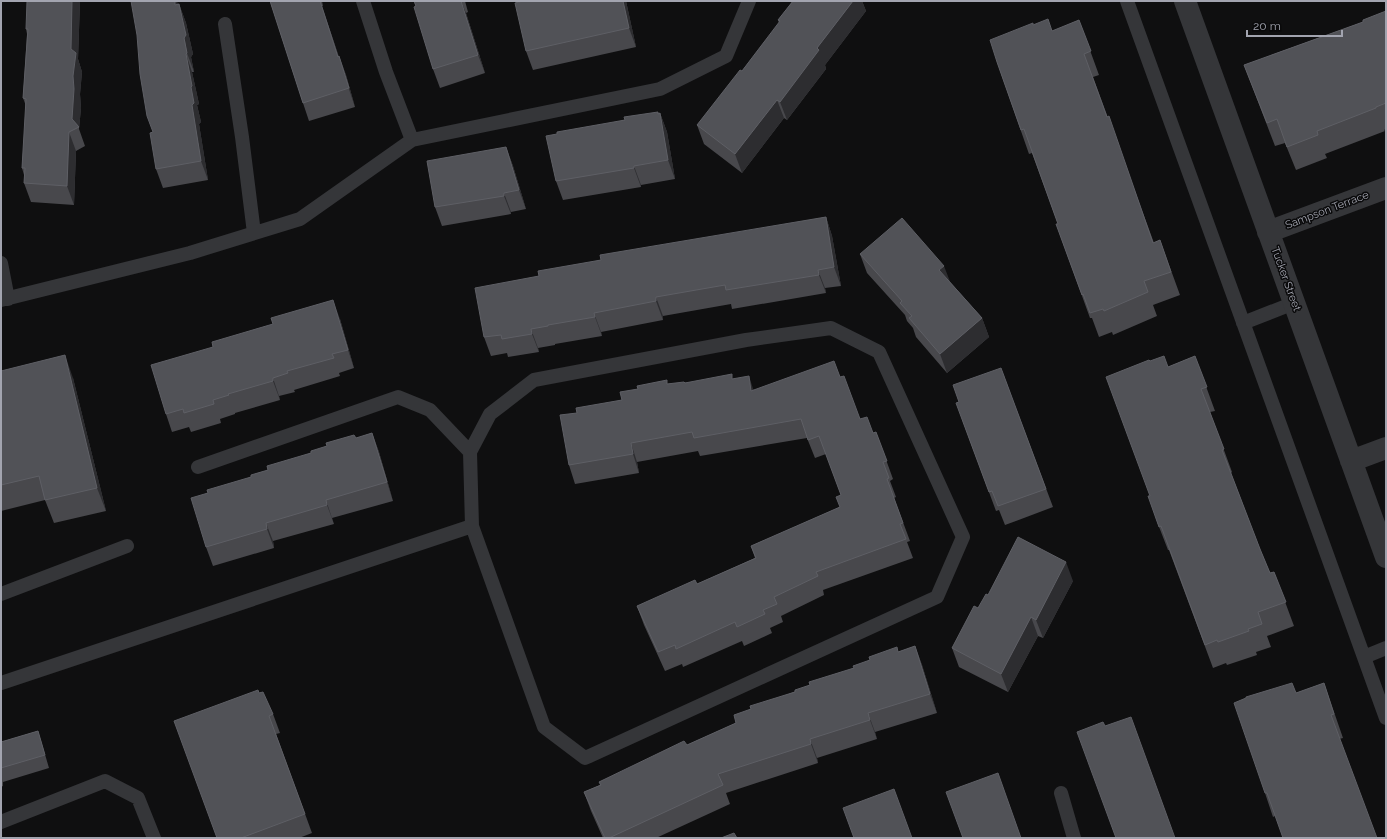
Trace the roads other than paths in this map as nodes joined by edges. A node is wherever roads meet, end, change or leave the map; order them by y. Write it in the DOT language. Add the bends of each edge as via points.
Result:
graph roads {
  1 [pos="363,1"];
  2 [pos="749,1"];
  3 [pos="1185,1"];
  4 [pos="1131,2"];
  5 [pos="225,24"];
  6 [pos="412,140"];
  7 [pos="1386,188"];
  8 [pos="1268,232"];
  9 [pos="254,233"];
  10 [pos="1,263"];
  11 [pos="4,300"];
  12 [pos="1294,303"];
  13 [pos="1243,323"];
  14 [pos="1386,448"];
  15 [pos="470,452"];
  16 [pos="1351,461"];
  17 [pos="198,467"];
  18 [pos="472,526"];
  19 [pos="127,546"];
  20 [pos="1386,558"];
  21 [pos="1,594"];
  22 [pos="1386,648"];
  23 [pos="1364,657"];
  24 [pos="1,683"];
  25 [pos="1386,718"];
  26 [pos="1061,793"];
  27 [pos="1,822"];
  28 [pos="154,838"];
  29 [pos="1074,838"];
  1 -- 6 [label="lane"];
  2 -- 6 [label="lane" via="726,56 660,89"];
  3 -- 8 [label="street, Tucker Street"];
  4 -- 13 [label="lane"];
  5 -- 9 [label="lane"];
  6 -- 9 [label="lane" via="300,219"];
  7 -- 8 [label="street, Sampson Terrace"];
  8 -- 12 [label="street, Tucker Street"];
  9 -- 11 [label="lane" via="190,253"];
  10 -- 11 [label="lane"];
  12 -- 13 [label="lane"];
  12 -- 16 [label="street, Tucker Street"];
  13 -- 23 [label="lane"];
  14 -- 16 [label="street"];
  15 -- 17 [label="lane" via="430,410 398,397"];
  15 -- 18 [label="lane"];
  15 -- 18 [label="lane" via="490,414 534,380 746,340 832,328 879,352 963,537 937,596 585,758 544,727"];
  16 -- 20 [label="street, Tucker Street"];
  18 -- 24 [label="lane"];
  19 -- 21 [label="lane"];
  22 -- 23 [label="lane"];
  23 -- 25 [label="lane"];
  26 -- 29 [label="lane"];
  27 -- 28 [label="lane" via="105,781 138,798"];
}
